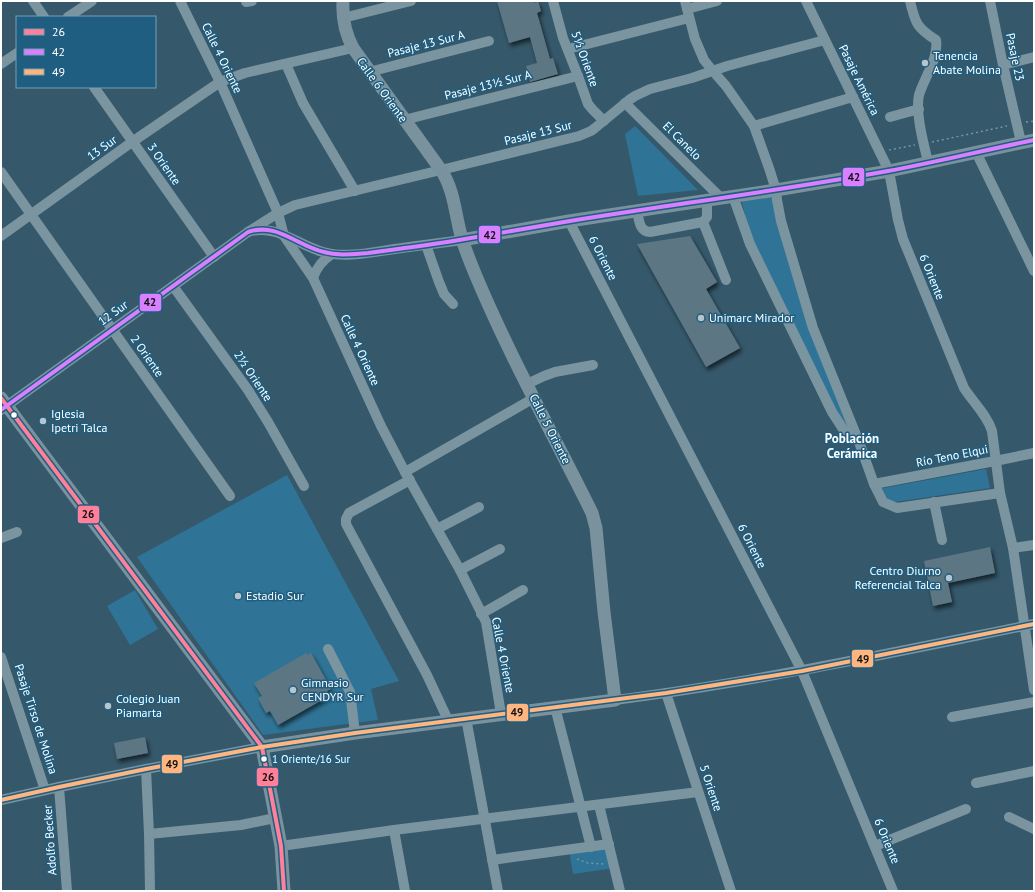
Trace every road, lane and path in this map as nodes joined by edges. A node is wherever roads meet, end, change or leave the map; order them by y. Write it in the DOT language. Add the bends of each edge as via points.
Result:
graph roads {
  1 [pos="33,1"];
  2 [pos="92,1"];
  3 [pos="180,1"];
  4 [pos="343,1"];
  5 [pos="411,1"];
  6 [pos="553,1"];
  7 [pos="717,1"];
  8 [pos="806,1"];
  9 [pos="910,1"];
  10 [pos="990,1"];
  11 [pos="687,9"];
  12 [pos="43,16"];
  13 [pos="70,16"];
  14 [pos="343,18"];
  15 [pos="825,40"];
  16 [pos="489,42"];
  17 [pos="353,48"];
  18 [pos="568,49"];
  19 [pos="16,54"];
  20 [pos="1034,57"];
  21 [pos="1,64"];
  22 [pos="286,64"];
  23 [pos="1003,65"];
  24 [pos="712,70"];
  25 [pos="370,72"];
  26 [pos="578,76"];
  27 [pos="220,82"];
  28 [pos="95,88"];
  29 [pos="853,97"];
  30 [pos="625,103"];
  31 [pos="919,109"];
  32 [pos="890,117"];
  33 [pos="404,120"];
  34 [pos="1034,120"];
  35 [pos="604,121"];
  36 [pos="1017,124"];
  37 [pos="754,126"];
  38 [pos="1034,140"];
  39 [pos="132,142"];
  40 [pos="1021,142"];
  41 [pos="924,144"];
  42 [pos="880,152"];
  43 [pos="976,152"];
  44 [pos="928,162"];
  45 [pos="441,170"];
  46 [pos="889,171"];
  47 [pos="1,172"];
  48 [pos="776,190"];
  49 [pos="355,191"];
  50 [pos="727,197"];
  51 [pos="707,200"];
  52 [pos="637,211"];
  53 [pos="278,213"];
  54 [pos="31,214"];
  55 [pos="569,221"];
  56 [pos="703,222"];
  57 [pos="248,232"];
  58 [pos="1,236"];
  59 [pos="284,236"];
  60 [pos="462,240"];
  61 [pos="426,245"];
  62 [pos="1030,251"];
  63 [pos="332,254"];
  64 [pos="214,257"];
  65 [pos="1034,271"];
  66 [pos="312,278"];
  67 [pos="726,280"];
  68 [pos="173,286"];
  69 [pos="453,304"];
  70 [pos="113,330"];
  71 [pos="593,364"];
  72 [pos="527,384"];
  73 [pos="534,398"];
  74 [pos="3,404"];
  75 [pos="859,442"];
  76 [pos="1034,453"];
  77 [pos="995,462"];
  78 [pos="408,476"];
  79 [pos="874,484"];
  80 [pos="304,486"];
  81 [pos="1000,493"];
  82 [pos="230,496"];
  83 [pos="934,502"];
  84 [pos="479,507"];
  85 [pos="437,529"];
  86 [pos="17,532"];
  87 [pos="1,538"];
  88 [pos="942,540"];
  89 [pos="1034,545"];
  90 [pos="1013,548"];
  91 [pos="500,549"];
  92 [pos="460,570"];
  93 [pos="523,590"];
  94 [pos="482,614"];
  95 [pos="1029,625"];
  96 [pos="328,649"];
  97 [pos="1,657"];
  98 [pos="802,670"];
  99 [pos="1034,690"];
  100 [pos="666,693"];
  101 [pos="615,700"];
  102 [pos="1034,702"];
  103 [pos="554,707"];
  104 [pos="501,714"];
  105 [pos="952,717"];
  106 [pos="466,718"];
  107 [pos="448,720"];
  108 [pos="355,733"];
  109 [pos="262,747"];
  110 [pos="146,769"];
  111 [pos="1034,771"];
  112 [pos="976,783"];
  113 [pos="59,787"];
  114 [pos="45,790"];
  115 [pos="698,792"];
  116 [pos="1,800"];
  117 [pos="599,805"];
  118 [pos="580,807"];
  119 [pos="966,809"];
  120 [pos="1009,817"];
  121 [pos="275,818"];
  122 [pos="485,820"];
  123 [pos="1034,829"];
  124 [pos="394,830"];
  125 [pos="149,834"];
  126 [pos="609,844"];
  127 [pos="281,846"];
  128 [pos="874,846"];
  129 [pos="591,847"];
  130 [pos="569,850"];
  131 [pos="492,860"];
  132 [pos="614,864"];
  133 [pos="67,891"];
  134 [pos="150,891"];
  135 [pos="284,891"];
  136 [pos="405,891"];
  137 [pos="498,891"];
  138 [pos="620,891"];
  139 [pos="731,891"];
  140 [pos="893,891"];
  1 -- 12 [label="street"];
  2 -- 13 [label="street"];
  3 -- 27 [label="street, Calle 4 Oriente"];
  4 -- 14 [label="main road, Calle 6 Oriente"];
  5 -- 14 [label="street"];
  6 -- 18 [label="street, 5½ Oriente"];
  7 -- 11 [label="street"];
  8 -- 15 [label="street, Pasaje América"];
  9 -- 31 [label="street" via="919,27 936,40 937,46 920,94"];
  10 -- 23 [label="street, Pasaje 23"];
  11 -- 18 [label="street"];
  11 -- 24 [label="street" via="698,46"];
  14 -- 17 [label="main road, Calle 6 Oriente"];
  15 -- 24 [label="street, Pasaje 13 Sur"];
  15 -- 29 [label="street, Pasaje América"];
  16 -- 25 [label="street, Pasaje 13 Sur A"];
  17 -- 22 [label="street"];
  17 -- 25 [label="main road, Calle 6 Oriente"];
  18 -- 26 [label="street, 5½ Oriente"];
  19 -- 21 [label="street"];
  20 -- 23 [label="street"];
  22 -- 27 [label="street" via="245,73"];
  22 -- 49 [label="street" via="303,103"];
  23 -- 36 [label="street, Pasaje 23"];
  24 -- 30 [label="street, Pasaje 13 Sur" via="650,89"];
  24 -- 37 [label="street"];
  25 -- 33 [label="main road, Calle 6 Oriente"];
  26 -- 33 [label="street, Pasaje 13½ Sur A"];
  26 -- 35 [label="street, 5½ Oriente" via="588,104"];
  27 -- 39 [label="street, 13 Sur"];
  27 -- 53 [label="street, Calle 4 Oriente"];
  28 -- 39 [label="street, 3 Oriente"];
  29 -- 37 [label="street"];
  29 -- 42 [label="street, Pasaje América"];
  30 -- 35 [label="street, Pasaje 13 Sur"];
  30 -- 50 [label="street, El Canelo"];
  31 -- 32 [label="street"];
  31 -- 41 [label="street"];
  33 -- 45 [label="main road, Calle 6 Oriente"];
  34 -- 36 [label="path"];
  35 -- 45 [label="street, Pasaje 13 Sur" via="579,136"];
  36 -- 40 [label="street, Pasaje 23"];
  36 -- 41 [label="path"];
  37 -- 48 [label="street"];
  38 -- 40 [label="main road"];
  39 -- 54 [label="street, 13 Sur"];
  39 -- 64 [label="street, 3 Oriente"];
  40 -- 43 [label="main road"];
  41 -- 42 [label="path"];
  41 -- 44 [label="street"];
  42 -- 46 [label="street, Pasaje América"];
  43 -- 44 [label="main road"];
  43 -- 62 [label="street"];
  44 -- 46 [label="main road"];
  45 -- 49 [label="street, Pasaje 13 Sur"];
  45 -- 60 [label="main road, Calle 5 Oriente" via="452,192"];
  46 -- 48 [label="main road"];
  46 -- 77 [label="street, 6 Oriente" via="903,239 964,388 990,425"];
  47 -- 54 [label="street, 2 Oriente"];
  48 -- 50 [label="main road"];
  48 -- 75 [label="street" via="781,221 813,328"];
  49 -- 53 [label="street, Pasaje 13 Sur" via="295,205"];
  50 -- 51 [label="main road"];
  50 -- 75 [label="street" via="832,412 843,429"];
  51 -- 52 [label="main road"];
  51 -- 56 [label="street" via="708,217"];
  52 -- 55 [label="main road"];
  52 -- 56 [label="street" via="641,227 647,232"];
  53 -- 57 [label="street, Pasaje 13 Sur"];
  53 -- 59 [label="street, Calle 4 Oriente"];
  54 -- 58 [label="street, 13 Sur"];
  54 -- 70 [label="street, 2 Oriente"];
  55 -- 60 [label="main road"];
  55 -- 98 [label="street, 6 Oriente"];
  56 -- 67 [label="street"];
  57 -- 59 [label="street, 12 Sur" via="265,229"];
  57 -- 64 [label="street, 12 Sur"];
  59 -- 63 [label="street, 12 Sur" via="314,250"];
  59 -- 66 [label="street, Calle 4 Oriente"];
  60 -- 61 [label="street, 12 Sur"];
  60 -- 72 [label="main road, Calle 5 Oriente" via="485,296"];
  61 -- 63 [label="street, 12 Sur" via="365,253"];
  61 -- 69 [label="street" via="444,294"];
  62 -- 65 [label="street"];
  63 -- 66 [label="street" via="319,264"];
  64 -- 68 [label="street, 12 Sur"];
  66 -- 78 [label="street, Calle 4 Oriente"];
  68 -- 70 [label="street, 12 Sur"];
  68 -- 80 [label="street, 2½ Oriente" via="248,390"];
  70 -- 74 [label="street, 12 Sur"];
  70 -- 82 [label="street, 2 Oriente"];
  71 -- 72 [label="street" via="554,372"];
  72 -- 73 [label="main road, Calle 5 Oriente"];
  73 -- 78 [label="street"];
  73 -- 101 [label="main road, Calle 5 Oriente" via="594,521"];
  74 -- 109 [label="main road"];
  75 -- 79 [label="street"];
  76 -- 77 [label="street, Río Teno Elqui"];
  77 -- 79 [label="street, Río Teno Elqui"];
  77 -- 81 [label="street, 6 Oriente"];
  78 -- 85 [label="street, Calle 4 Oriente"];
  78 -- 107 [label="street" via="349,513 346,524 427,675"];
  79 -- 83 [label="street" via="882,502 897,508"];
  81 -- 83 [label="street"];
  81 -- 90 [label="street, 6 Oriente"];
  83 -- 88 [label="street"];
  84 -- 85 [label="street"];
  85 -- 92 [label="street, Calle 4 Oriente"];
  86 -- 87 [label="street"];
  89 -- 90 [label="street"];
  90 -- 95 [label="street, 6 Oriente"];
  91 -- 92 [label="street"];
  92 -- 94 [label="street, Calle 4 Oriente"];
  93 -- 94 [label="street"];
  94 -- 104 [label="street, Calle 4 Oriente" via="486,622"];
  95 -- 98 [label="street"];
  95 -- 99 [label="street, 6 Oriente"];
  96 -- 108 [label="street" via="350,692"];
  97 -- 114 [label="street, Pasaje Tirso de Molina"];
  98 -- 100 [label="street"];
  98 -- 128 [label="street, 6 Oriente"];
  100 -- 101 [label="street"];
  100 -- 115 [label="street, 5 Oriente"];
  101 -- 103 [label="main road"];
  102 -- 105 [label="street"];
  103 -- 104 [label="main road"];
  103 -- 118 [label="street"];
  104 -- 106 [label="main road"];
  106 -- 107 [label="main road"];
  106 -- 122 [label="street"];
  107 -- 108 [label="main road"];
  108 -- 109 [label="main road"];
  109 -- 110 [label="street"];
  109 -- 121 [label="main road"];
  110 -- 113 [label="street"];
  110 -- 125 [label="street"];
  111 -- 112 [label="street"];
  113 -- 114 [label="street"];
  113 -- 133 [label="street, Adolfo Becker"];
  114 -- 116 [label="street"];
  115 -- 117 [label="street"];
  115 -- 139 [label="street, 5 Oriente"];
  117 -- 118 [label="street"];
  117 -- 126 [label="street"];
  118 -- 122 [label="street"];
  118 -- 129 [label="street"];
  119 -- 128 [label="street"];
  120 -- 123 [label="street"];
  121 -- 125 [label="street" via="241,825"];
  121 -- 127 [label="main road"];
  122 -- 124 [label="street"];
  122 -- 131 [label="street"];
  124 -- 127 [label="street"];
  124 -- 136 [label="street"];
  125 -- 134 [label="street"];
  126 -- 129 [label="street"];
  126 -- 132 [label="street"];
  127 -- 135 [label="main road"];
  128 -- 140 [label="street, 6 Oriente"];
  129 -- 130 [label="street"];
  130 -- 131 [label="street"];
  130 -- 132 [label="path" via="578,860"];
  131 -- 137 [label="street"];
  132 -- 138 [label="street"];
}
